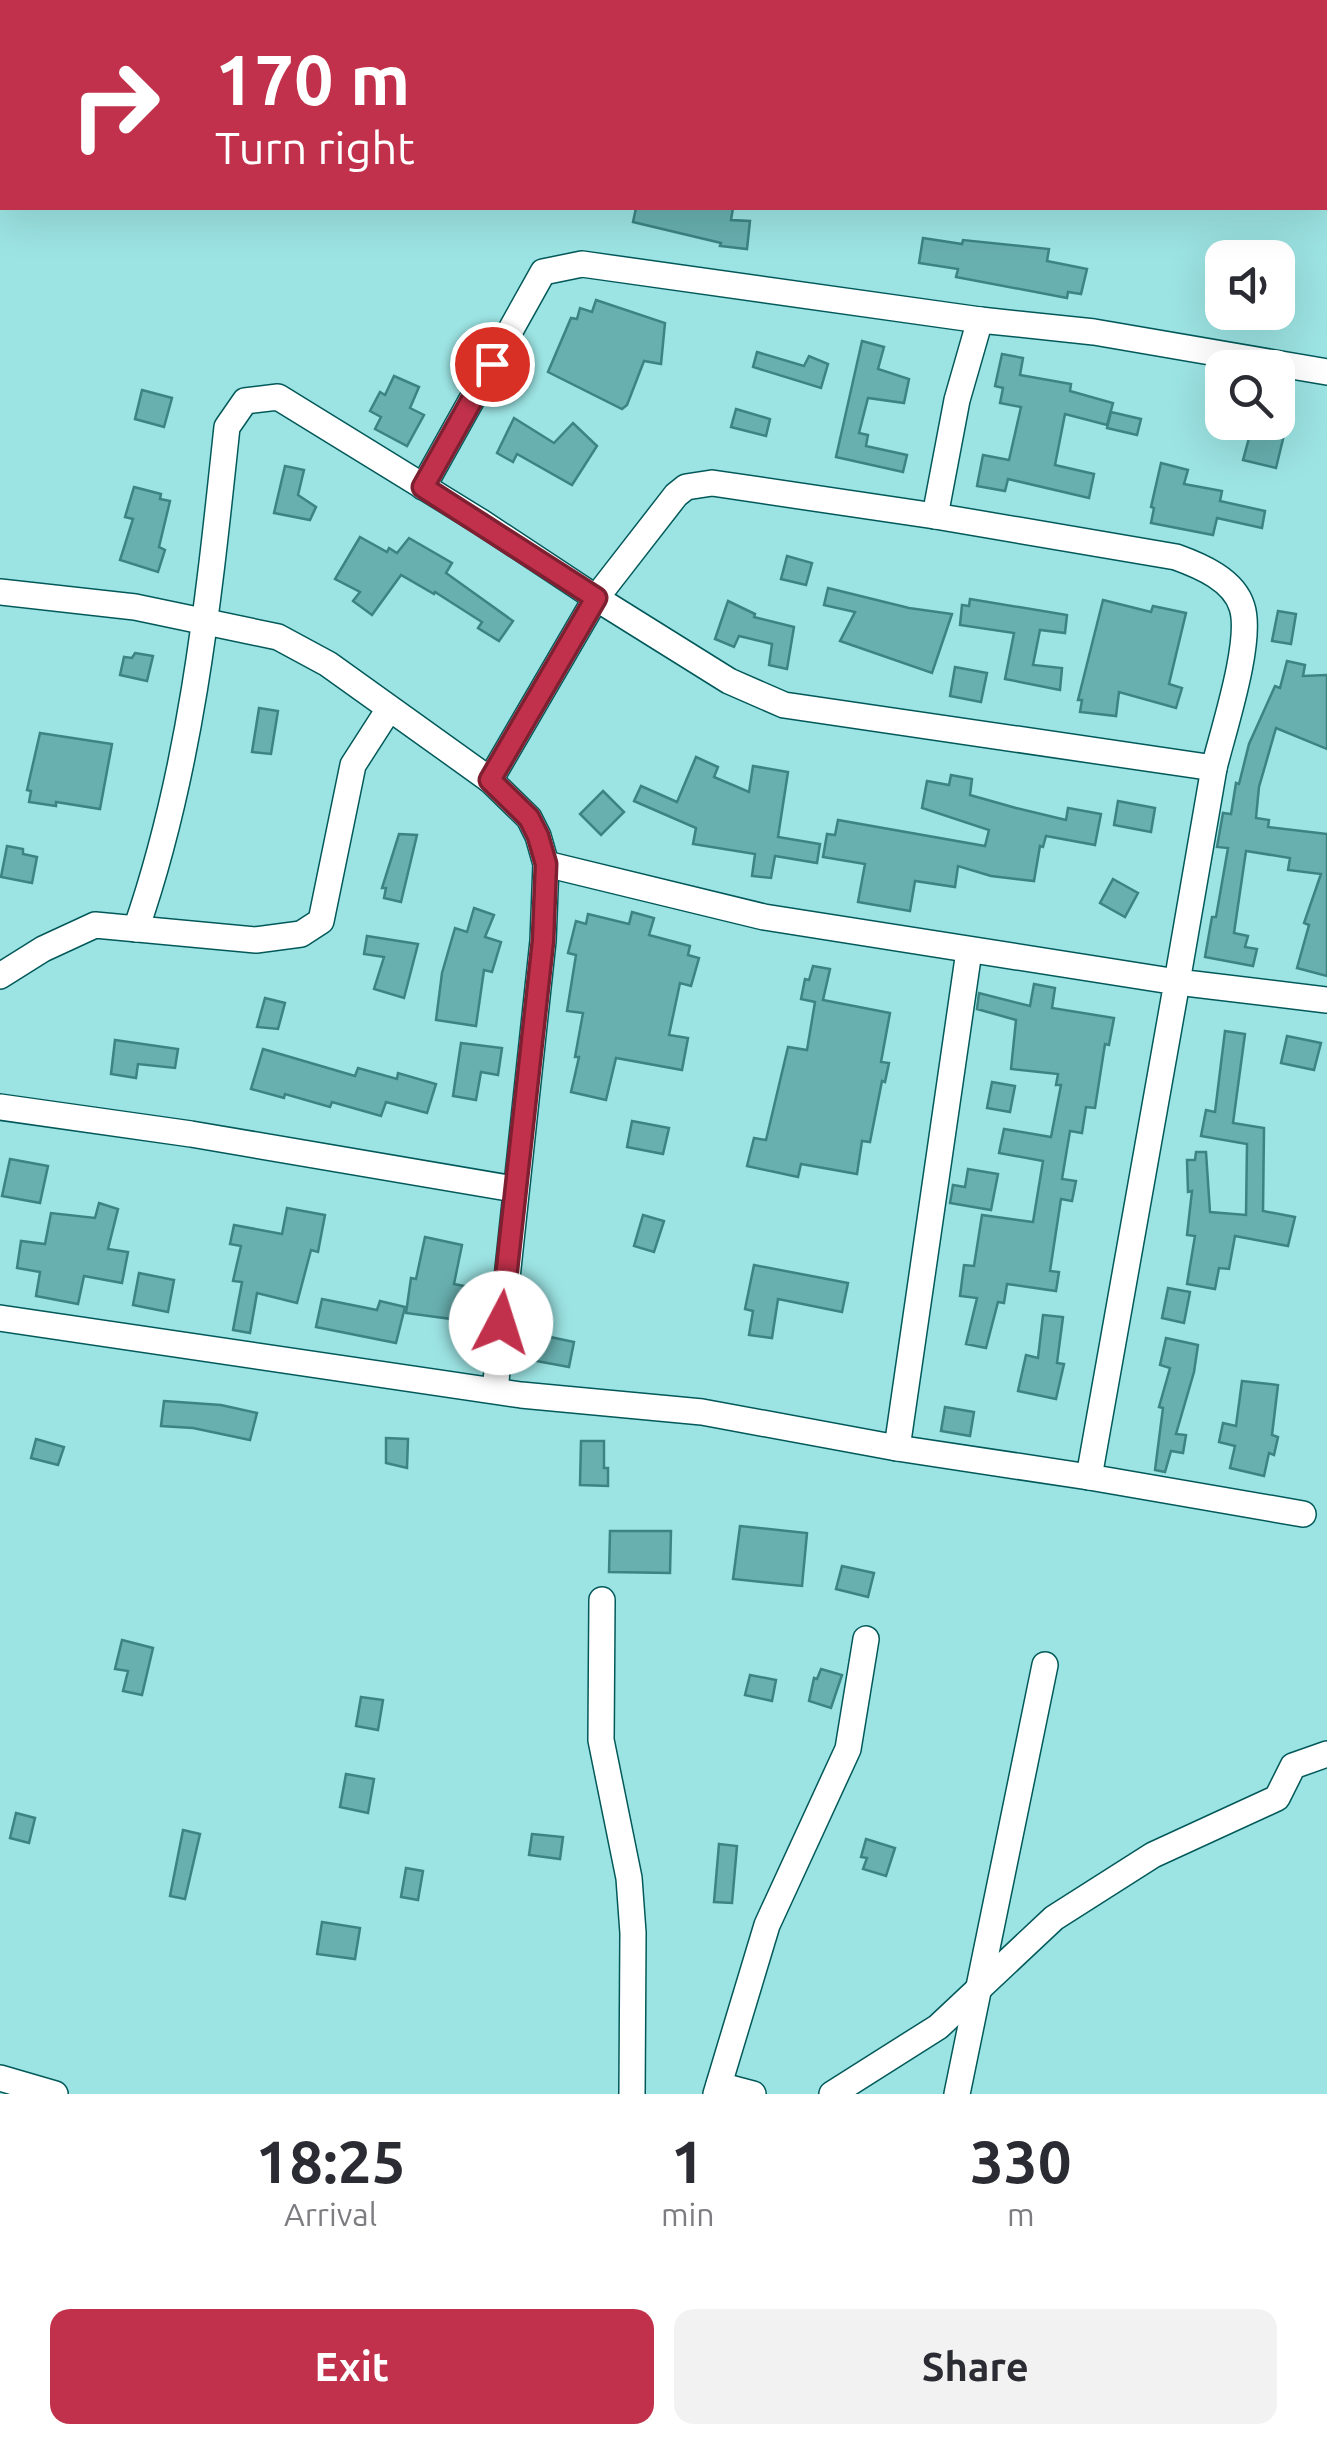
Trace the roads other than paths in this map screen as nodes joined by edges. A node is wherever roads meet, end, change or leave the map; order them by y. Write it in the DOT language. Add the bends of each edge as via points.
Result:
graph roads {
  1 [pos="980,320"];
  2 [pos="1327,372"];
  3 [pos="423,487"];
  4 [pos="935,516"];
  5 [pos="0,592"];
  6 [pos="596,598"];
  7 [pos="206,621"];
  8 [pos="389,709"];
  9 [pos="1214,768"];
  10 [pos="490,780"];
  11 [pos="546,864"];
  12 [pos="136,929"];
  13 [pos="969,951"];
  14 [pos="0,976"];
  15 [pos="1177,982"];
  16 [pos="1327,1000"];
  17 [pos="0,1107"];
  18 [pos="514,1190"];
  19 [pos="0,1318"];
  20 [pos="495,1390"];
  21 [pos="896,1448"];
  22 [pos="1089,1476"];
  23 [pos="1303,1514"];
  24 [pos="602,1600"];
  25 [pos="866,1639"];
  26 [pos="1045,1665"];
  27 [pos="1327,1754"];
  28 [pos="978,1991"];
  29 [pos="0,2078"];
  30 [pos="718,2090"];
  31 [pos="55,2094"];
  32 [pos="632,2094"];
  33 [pos="752,2094"];
  34 [pos="832,2094"];
  35 [pos="956,2094"];
  1 -- 2 [label="street" via="1094,332"];
  1 -- 3 [label="street" via="582,264 543,272"];
  1 -- 4 [label="street"];
  3 -- 6 [label="street"];
  3 -- 7 [label="street" via="278,398 244,402 226,427"];
  4 -- 6 [label="street" via="698,484 676,495"];
  4 -- 9 [label="street" via="1176,558 1212,573 1242,604 1244,622"];
  5 -- 7 [label="street"];
  6 -- 9 [label="street" via="729,681 784,705"];
  6 -- 10 [label="street"];
  7 -- 8 [label="street" via="278,638 328,664"];
  7 -- 12 [label="street" via="162,850"];
  8 -- 10 [label="street"];
  8 -- 12 [label="street" via="353,765 321,921 300,934 256,940"];
  9 -- 15 [label="street"];
  10 -- 11 [label="street" via="529,818"];
  11 -- 13 [label="street" via="764,917"];
  11 -- 18 [label="street"];
  12 -- 14 [label="street" via="94,925"];
  13 -- 15 [label="street"];
  13 -- 21 [label="street"];
  15 -- 16 [label="street"];
  15 -- 22 [label="street"];
  17 -- 18 [label="street"];
  18 -- 20 [label="street"];
  19 -- 20 [label="street"];
  20 -- 21 [label="street" via="702,1412"];
  21 -- 22 [label="street"];
  22 -- 23 [label="street"];
  24 -- 32 [label="street" via="601,1740 629,1878 633,1933"];
  25 -- 30 [label="street" via="848,1749 766,1925"];
  26 -- 28 [label="street"];
  27 -- 28 [label="street" via="1293,1766 1277,1798 1154,1855 1054,1918"];
  28 -- 34 [label="street" via="938,2027"];
  28 -- 35 [label="street"];
  29 -- 31 [label="street"];
  30 -- 33 [label="street"];
}
